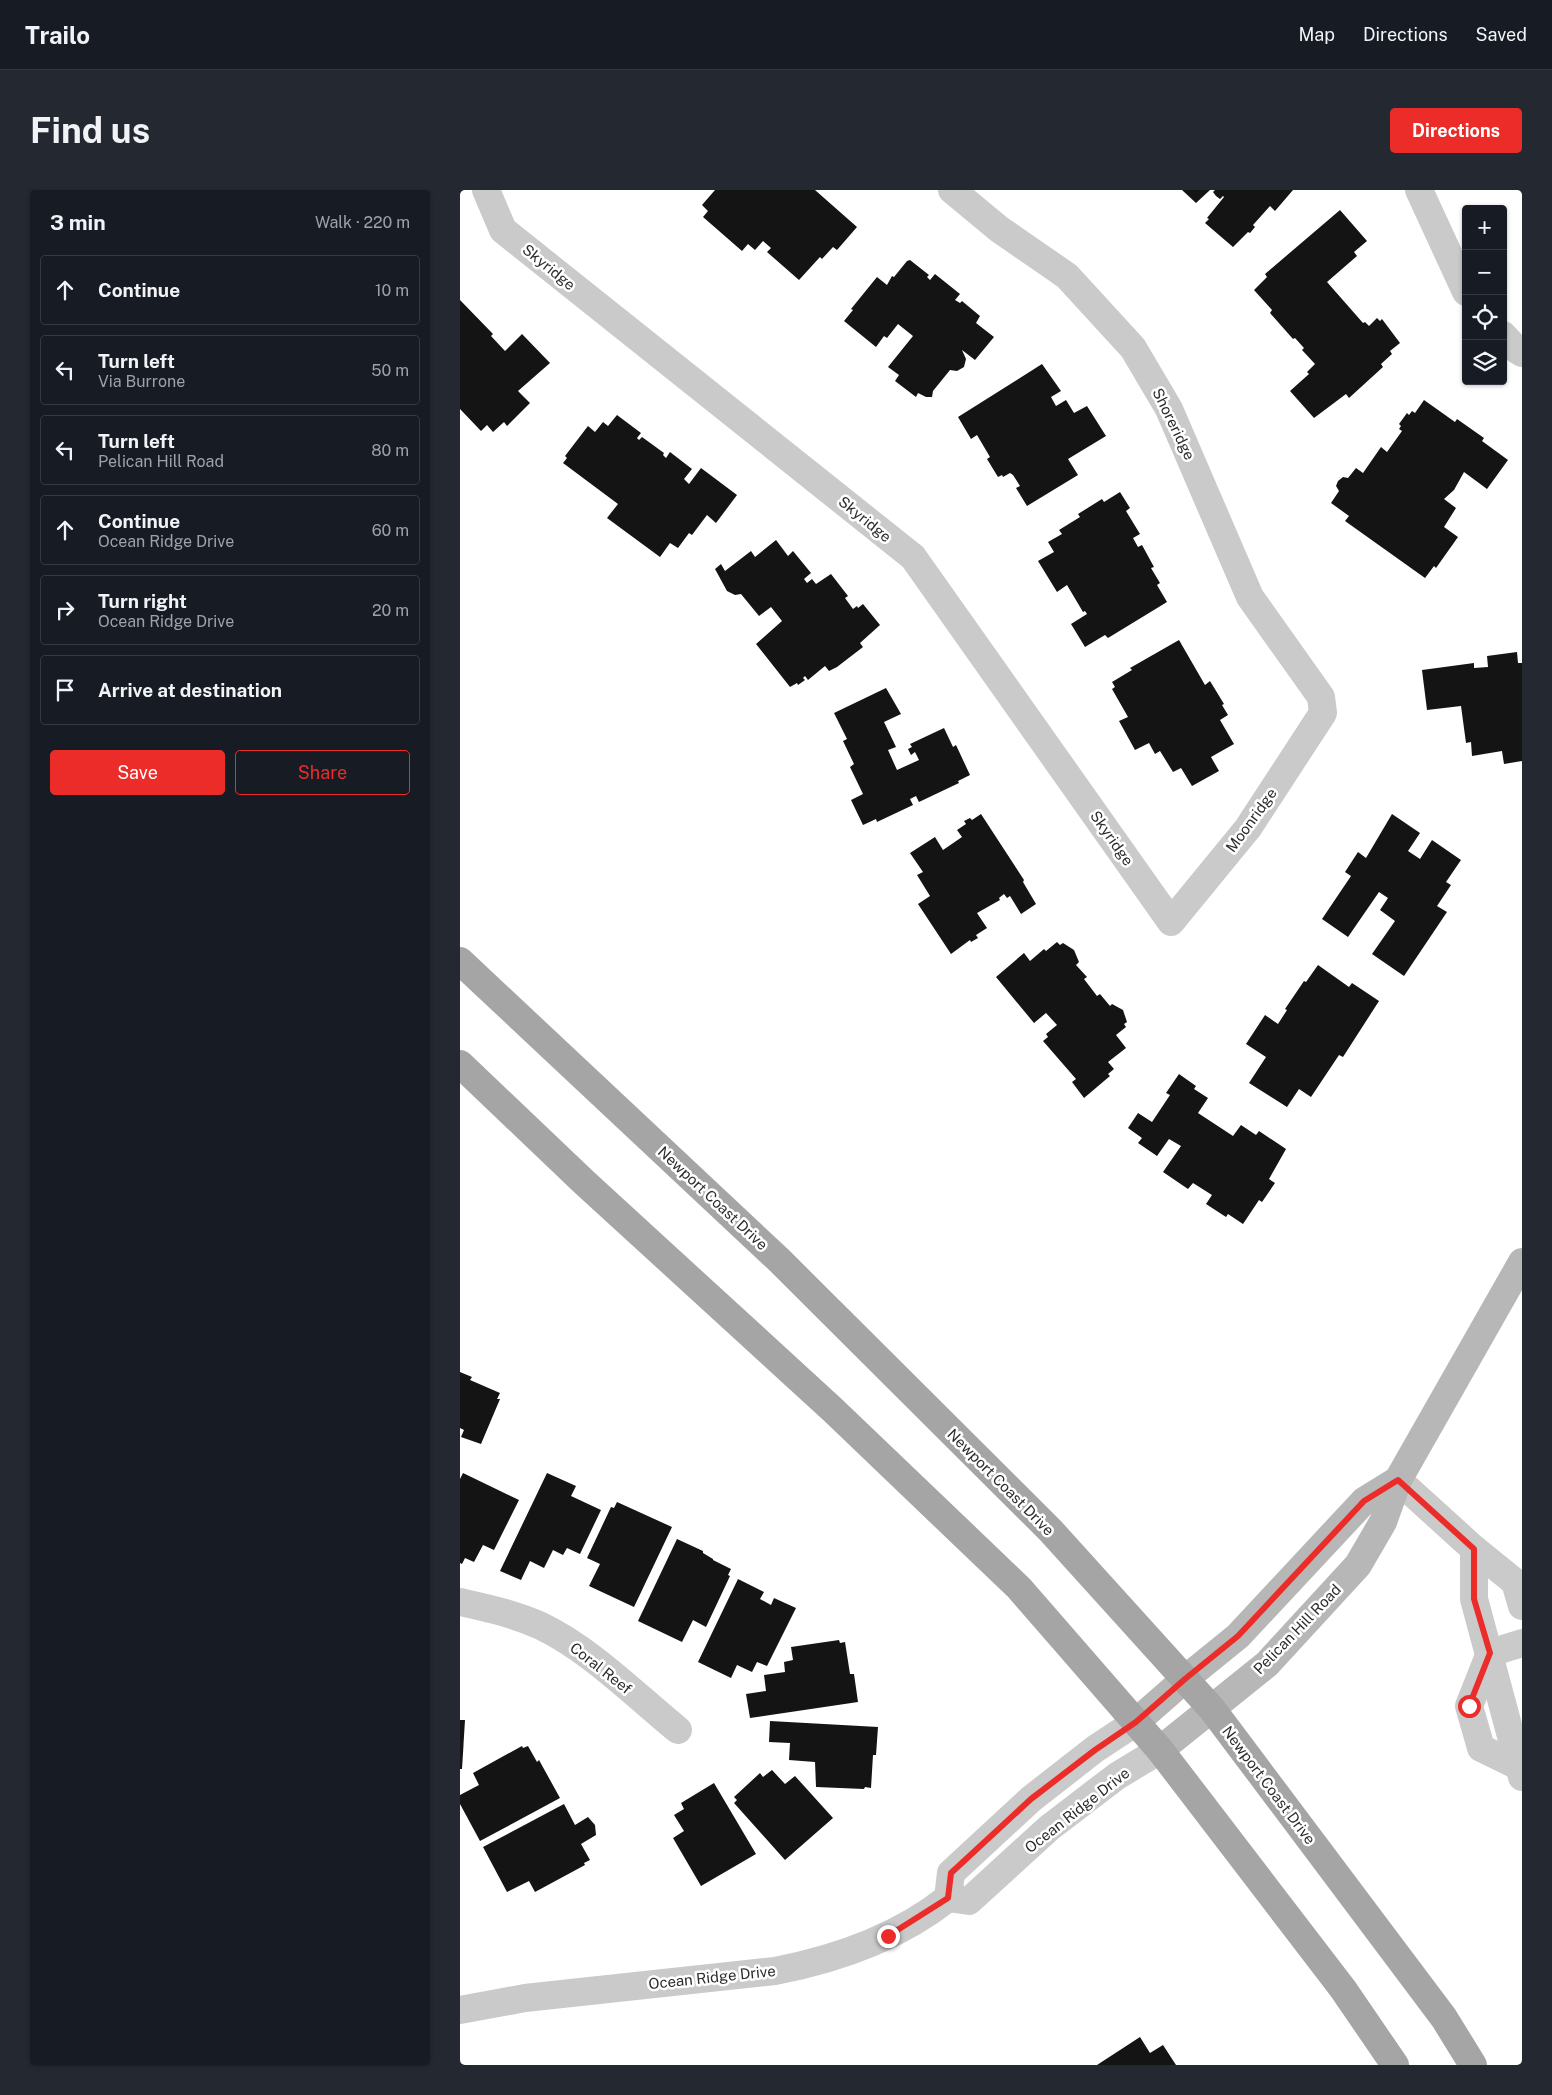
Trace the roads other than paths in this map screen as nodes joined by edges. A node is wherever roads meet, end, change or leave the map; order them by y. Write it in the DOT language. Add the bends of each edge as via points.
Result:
graph roads {
  1 [pos="486,190"];
  2 [pos="952,190"];
  3 [pos="1419,190"];
  4 [pos="1462,283"];
  5 [pos="1507,339"];
  6 [pos="1522,352"];
  7 [pos="1323,714"];
  8 [pos="1171,922"];
  9 [pos="460,961"];
  10 [pos="460,1064"];
  11 [pos="1522,1262"];
  12 [pos="1398,1480"];
  13 [pos="1474,1549"];
  14 [pos="460,1602"];
  15 [pos="1522,1606"];
  16 [pos="1522,1643"];
  17 [pos="1490,1653"];
  18 [pos="1185,1679"];
  19 [pos="1212,1709"];
  20 [pos="1136,1722"];
  21 [pos="678,1730"];
  22 [pos="1160,1750"];
  23 [pos="1521,1770"];
  24 [pos="948,1898"];
  25 [pos="460,2010"];
  26 [pos="1395,2065"];
  27 [pos="1473,2065"];
  1 -- 8 [label="street, Skyridge" via="503,230 912,557"];
  2 -- 7 [label="street, Shoreridge" via="999,229 1066,276 1133,348 1169,410 1250,597 1321,697"];
  3 -- 4 [label="street"];
  5 -- 6 [label="street"];
  7 -- 8 [label="street, Moonridge" via="1248,828"];
  9 -- 18 [label="main road, Newport Coast Drive" via="786,1267 1051,1530"];
  10 -- 20 [label="main road" via="833,1410 1019,1588"];
  11 -- 12 [label="street, Pelican Hill Road"];
  12 -- 13 [label="street"];
  12 -- 18 [label="street, Pelican Hill Road" via="1364,1501 1238,1636"];
  12 -- 19 [label="street, Pelican Hill Road" via="1383,1522 1358,1566 1267,1664"];
  13 -- 15 [label="street" via="1515,1582"];
  13 -- 17 [label="street" via="1474,1599"];
  14 -- 21 [label="street, Coral Reef" via="501,1611 541,1626 581,1650"];
  16 -- 17 [label="street"];
  17 -- 23 [label="street"];
  18 -- 19 [label="main road, Newport Coast Drive"];
  18 -- 20 [label="street, Pelican Hill Road"];
  19 -- 22 [label="street, Pelican Hill Road"];
  19 -- 27 [label="main road, Newport Coast Drive" via="1444,2018"];
  20 -- 22 [label="main road"];
  20 -- 24 [label="street" via="1031,1799 951,1873"];
  22 -- 24 [label="street, Ocean Ridge Drive" via="1117,1776 1049,1828 969,1901"];
  22 -- 26 [label="main road" via="1343,1989"];
  24 -- 25 [label="street, Ocean Ridge Drive" via="888,1936 852,1952 814,1963 775,1971 525,1998"];
}
